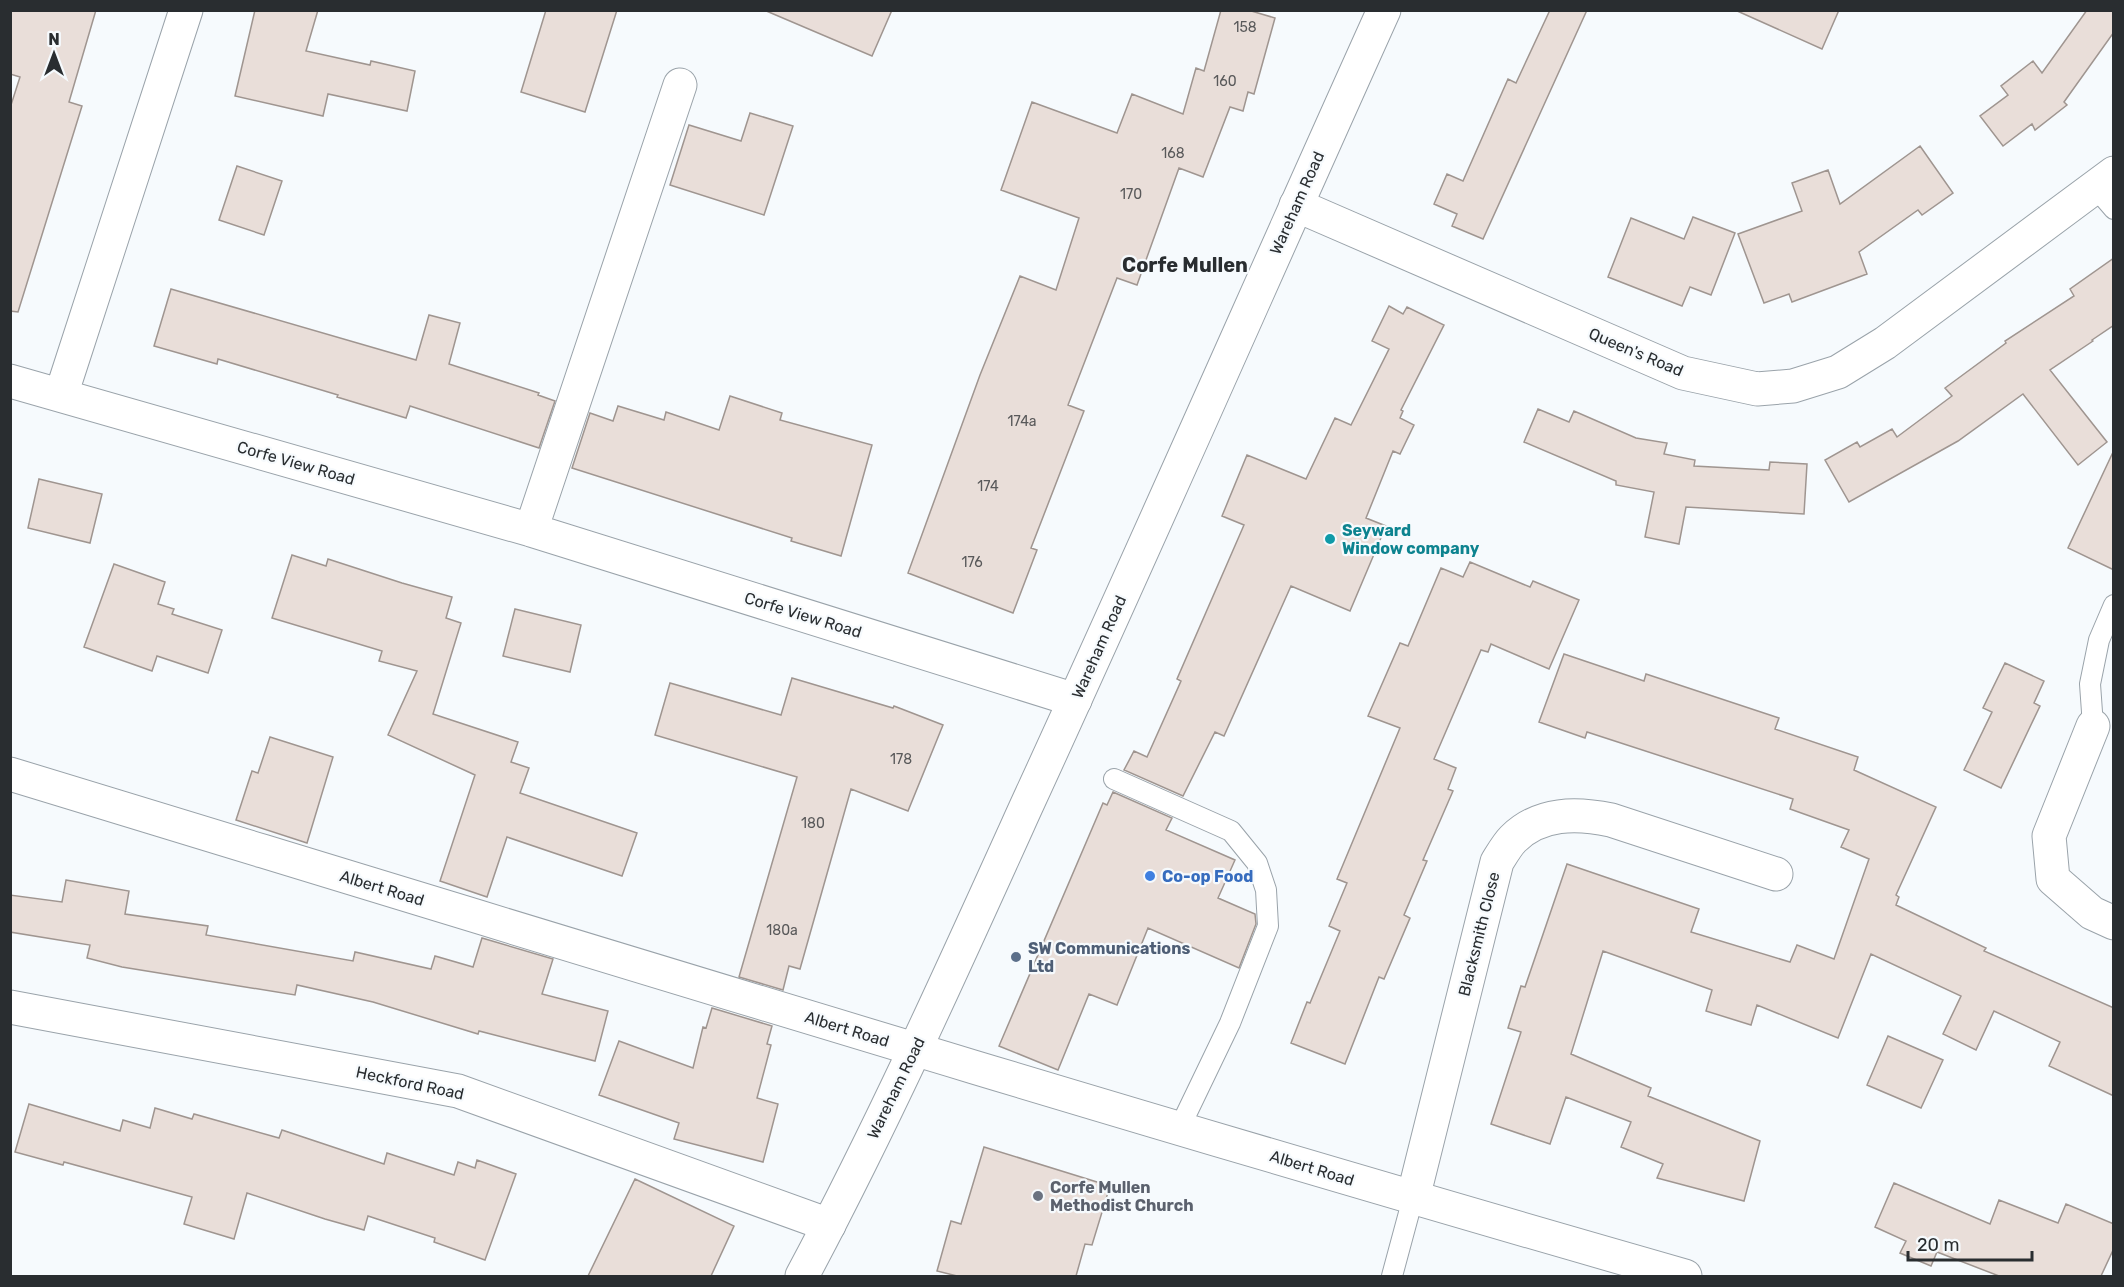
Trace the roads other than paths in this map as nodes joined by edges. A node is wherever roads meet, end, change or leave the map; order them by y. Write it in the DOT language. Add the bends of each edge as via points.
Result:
graph roads {
  1 [pos="186,10"];
  2 [pos="1384,10"];
  3 [pos="680,85"];
  4 [pos="2107,189"];
  5 [pos="1296,205"];
  6 [pos="10,381"];
  7 [pos="61,395"];
  8 [pos="531,530"];
  9 [pos="2114,605"];
  10 [pos="1075,700"];
  11 [pos="2092,726"];
  12 [pos="10,774"];
  13 [pos="1114,779"];
  14 [pos="1776,874"];
  15 [pos="2114,923"];
  16 [pos="10,1007"];
  17 [pos="915,1050"];
  18 [pos="1179,1128"];
  19 [pos="1413,1198"];
  20 [pos="829,1225"];
  21 [pos="802,1276"];
  22 [pos="1392,1276"];
  23 [pos="1685,1276"];
  1 -- 7 [label="street"];
  2 -- 5 [label="street, Wareham Road"];
  3 -- 8 [label="street"];
  4 -- 5 [label="street, Queen's Road" via="1885,344 1838,372 1793,386 1757,389 1683,373"];
  5 -- 10 [label="street, Wareham Road"];
  6 -- 7 [label="street, Corfe View Road"];
  7 -- 8 [label="street, Corfe View Road"];
  8 -- 10 [label="street, Corfe View Road"];
  9 -- 11 [label="lane" via="2099,640 2090,684"];
  10 -- 17 [label="street, Wareham Road"];
  11 -- 15 [label="street" via="2049,836 2053,879 2092,912"];
  12 -- 17 [label="street, Albert Road"];
  13 -- 18 [label="lane" via="1231,831 1257,863 1266,890 1268,926 1230,1023"];
  14 -- 19 [label="street, Blacksmith Close" via="1585,815 1546,819 1527,827 1512,840 1497,862"];
  16 -- 20 [label="street, Heckford Road" via="458,1091"];
  17 -- 18 [label="street, Albert Road"];
  17 -- 20 [label="street, Wareham Road"];
  18 -- 19 [label="street, Albert Road"];
  19 -- 22 [label="lane"];
  19 -- 23 [label="street, Albert Road"];
  20 -- 21 [label="street, Wareham Road"];
}
